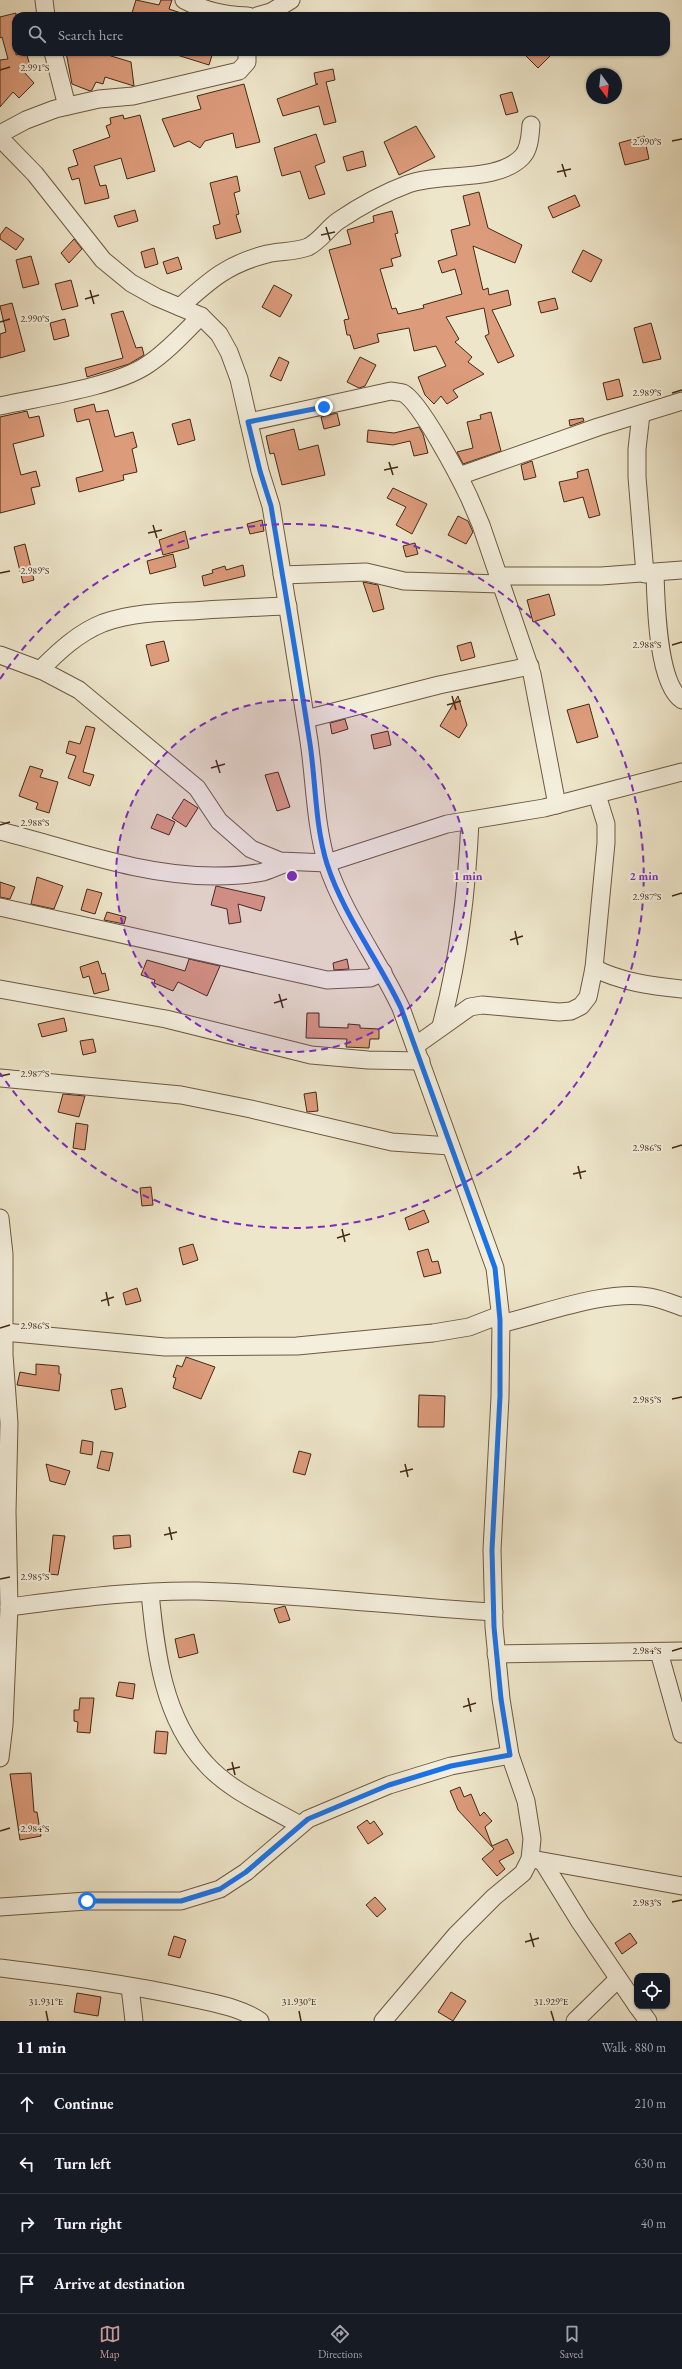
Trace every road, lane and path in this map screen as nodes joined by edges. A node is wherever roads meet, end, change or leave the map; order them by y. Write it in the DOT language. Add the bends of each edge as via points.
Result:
graph roads {
  1 [pos="44,0"];
  2 [pos="184,0"];
  3 [pos="291,0"];
  4 [pos="46,12"];
  5 [pos="214,12"];
  6 [pos="271,12"];
  7 [pos="54,56"];
  8 [pos="247,56"];
  9 [pos="67,106"];
  10 [pos="531,125"];
  11 [pos="0,134"];
  12 [pos="0,138"];
  13 [pos="180,307"];
  14 [pos="201,316"];
  15 [pos="682,401"];
  16 [pos="0,406"];
  17 [pos="642,414"];
  18 [pos="248,422"];
  19 [pos="459,476"];
  20 [pos="682,570"];
  21 [pos="650,573"];
  22 [pos="282,575"];
  23 [pos="499,580"];
  24 [pos="288,606"];
  25 [pos="0,655"];
  26 [pos="530,666"];
  27 [pos="40,670"];
  28 [pos="682,700"];
  29 [pos="306,719"];
  30 [pos="682,772"];
  31 [pos="597,795"];
  32 [pos="557,805"];
  33 [pos="470,821"];
  34 [pos="0,831"];
  35 [pos="289,862"];
  36 [pos="327,863"];
  37 [pos="0,907"];
  38 [pos="594,968"];
  39 [pos="383,972"];
  40 [pos="0,989"];
  41 [pos="682,989"];
  42 [pos="441,1026"];
  43 [pos="418,1054"];
  44 [pos="0,1078"];
  45 [pos="450,1146"];
  46 [pos="0,1218"];
  47 [pos="2,1289"];
  48 [pos="682,1307"];
  49 [pos="500,1320"];
  50 [pos="4,1332"];
  51 [pos="2,1355"];
  52 [pos="150,1593"];
  53 [pos="6,1611"];
  54 [pos="494,1612"];
  55 [pos="682,1650"];
  56 [pos="659,1652"];
  57 [pos="496,1654"];
  58 [pos="682,1734"];
  59 [pos="510,1755"];
  60 [pos="0,1758"];
  61 [pos="300,1825"];
  62 [pos="537,1860"];
  63 [pos="682,1886"];
  64 [pos="0,1906"];
  65 [pos="0,1968"];
  66 [pos="618,1979"];
  67 [pos="130,1987"];
  68 [pos="634,2002"];
  69 [pos="639,2009"];
  70 [pos="134,2021"];
  71 [pos="260,2021"];
  72 [pos="383,2021"];
  73 [pos="575,2021"];
  74 [pos="648,2021"];
  1 -- 4 [label="street"];
  2 -- 5 [label="street" via="198,8"];
  3 -- 6 [label="street"];
  7 -- 9 [label="street"];
  8 -- 9 [label="street" via="247,62 239,71 218,78 133,96 99,99"];
  9 -- 11 [label="street" via="26,120"];
  10 -- 13 [label="street" via="528,145 522,157 508,166 467,176 441,177 410,184 388,193 337,222 309,246 245,260 216,275"];
  12 -- 13 [label="street" via="35,174 103,260 131,283"];
  13 -- 14 [label="street"];
  14 -- 16 [label="street" via="177,340 141,368 84,388"];
  14 -- 18 [label="street" via="219,334 229,352 239,379"];
  15 -- 17 [label="street"];
  17 -- 19 [label="street"];
  17 -- 21 [label="street" via="637,449 637,477"];
  18 -- 19 [label="street" via="391,391 404,394 418,408"];
  18 -- 22 [label="street" via="271,506"];
  19 -- 23 [label="street" via="481,525"];
  20 -- 21 [label="street"];
  21 -- 23 [label="street"];
  21 -- 28 [label="street" via="666,674 673,691"];
  22 -- 23 [label="street" via="366,572 410,582"];
  22 -- 24 [label="street"];
  23 -- 26 [label="street"];
  24 -- 27 [label="street" via="126,616 83,634 61,649"];
  24 -- 29 [label="street"];
  25 -- 27 [label="street"];
  26 -- 29 [label="street" via="439,685"];
  26 -- 32 [label="street"];
  27 -- 35 [label="street" via="79,690 172,766 196,788 219,821 251,850"];
  29 -- 36 [label="street" via="318,829"];
  30 -- 31 [label="street"];
  31 -- 32 [label="street"];
  31 -- 38 [label="street" via="606,824 606,843"];
  32 -- 33 [label="street"];
  33 -- 36 [label="street" via="447,824"];
  33 -- 42 [label="street" via="453,980"];
  34 -- 35 [label="street" via="38,840 85,856 184,876 229,876 263,872"];
  35 -- 36 [label="street"];
  36 -- 39 [label="street" via="340,898"];
  37 -- 39 [label="street" via="327,980 370,978"];
  38 -- 41 [label="street" via="609,976 658,987"];
  38 -- 42 [label="street" via="588,997 581,1006 571,1011 533,1011 482,1005 470,1007"];
  39 -- 43 [label="street" via="401,1008"];
  40 -- 43 [label="street" via="166,1019 311,1054 368,1060"];
  42 -- 43 [label="street"];
  43 -- 45 [label="street"];
  44 -- 45 [label="street" via="181,1095 392,1142"];
  45 -- 49 [label="street" via="495,1268"];
  46 -- 47 [label="street" via="4,1254"];
  47 -- 50 [label="street"];
  48 -- 49 [label="street" via="649,1297 621,1296 590,1300"];
  49 -- 50 [label="street" via="433,1333 297,1346 165,1347"];
  49 -- 54 [label="street" via="500,1396 492,1550"];
  50 -- 51 [label="street"];
  51 -- 53 [label="street" via="9,1423"];
  52 -- 53 [label="street" via="105,1595"];
  52 -- 54 [label="street" via="197,1591"];
  52 -- 61 [label="street" via="155,1644 167,1698 187,1739 206,1764 231,1785"];
  53 -- 60 [label="street" via="4,1725"];
  54 -- 57 [label="street"];
  55 -- 56 [label="street"];
  56 -- 57 [label="street"];
  56 -- 58 [label="street"];
  57 -- 59 [label="street"];
  59 -- 61 [label="street" via="451,1766 389,1785 308,1819"];
  59 -- 62 [label="street" via="526,1801"];
  61 -- 64 [label="street" via="246,1872 220,1889 181,1901 87,1901"];
  62 -- 63 [label="street"];
  62 -- 66 [label="street"];
  62 -- 72 [label="street" via="494,1897 456,1935"];
  65 -- 67 [label="street"];
  66 -- 68 [label="street"];
  66 -- 73 [label="street"];
  67 -- 70 [label="street"];
  67 -- 71 [label="street" via="215,2003 251,2015"];
  69 -- 74 [label="street"];
}
